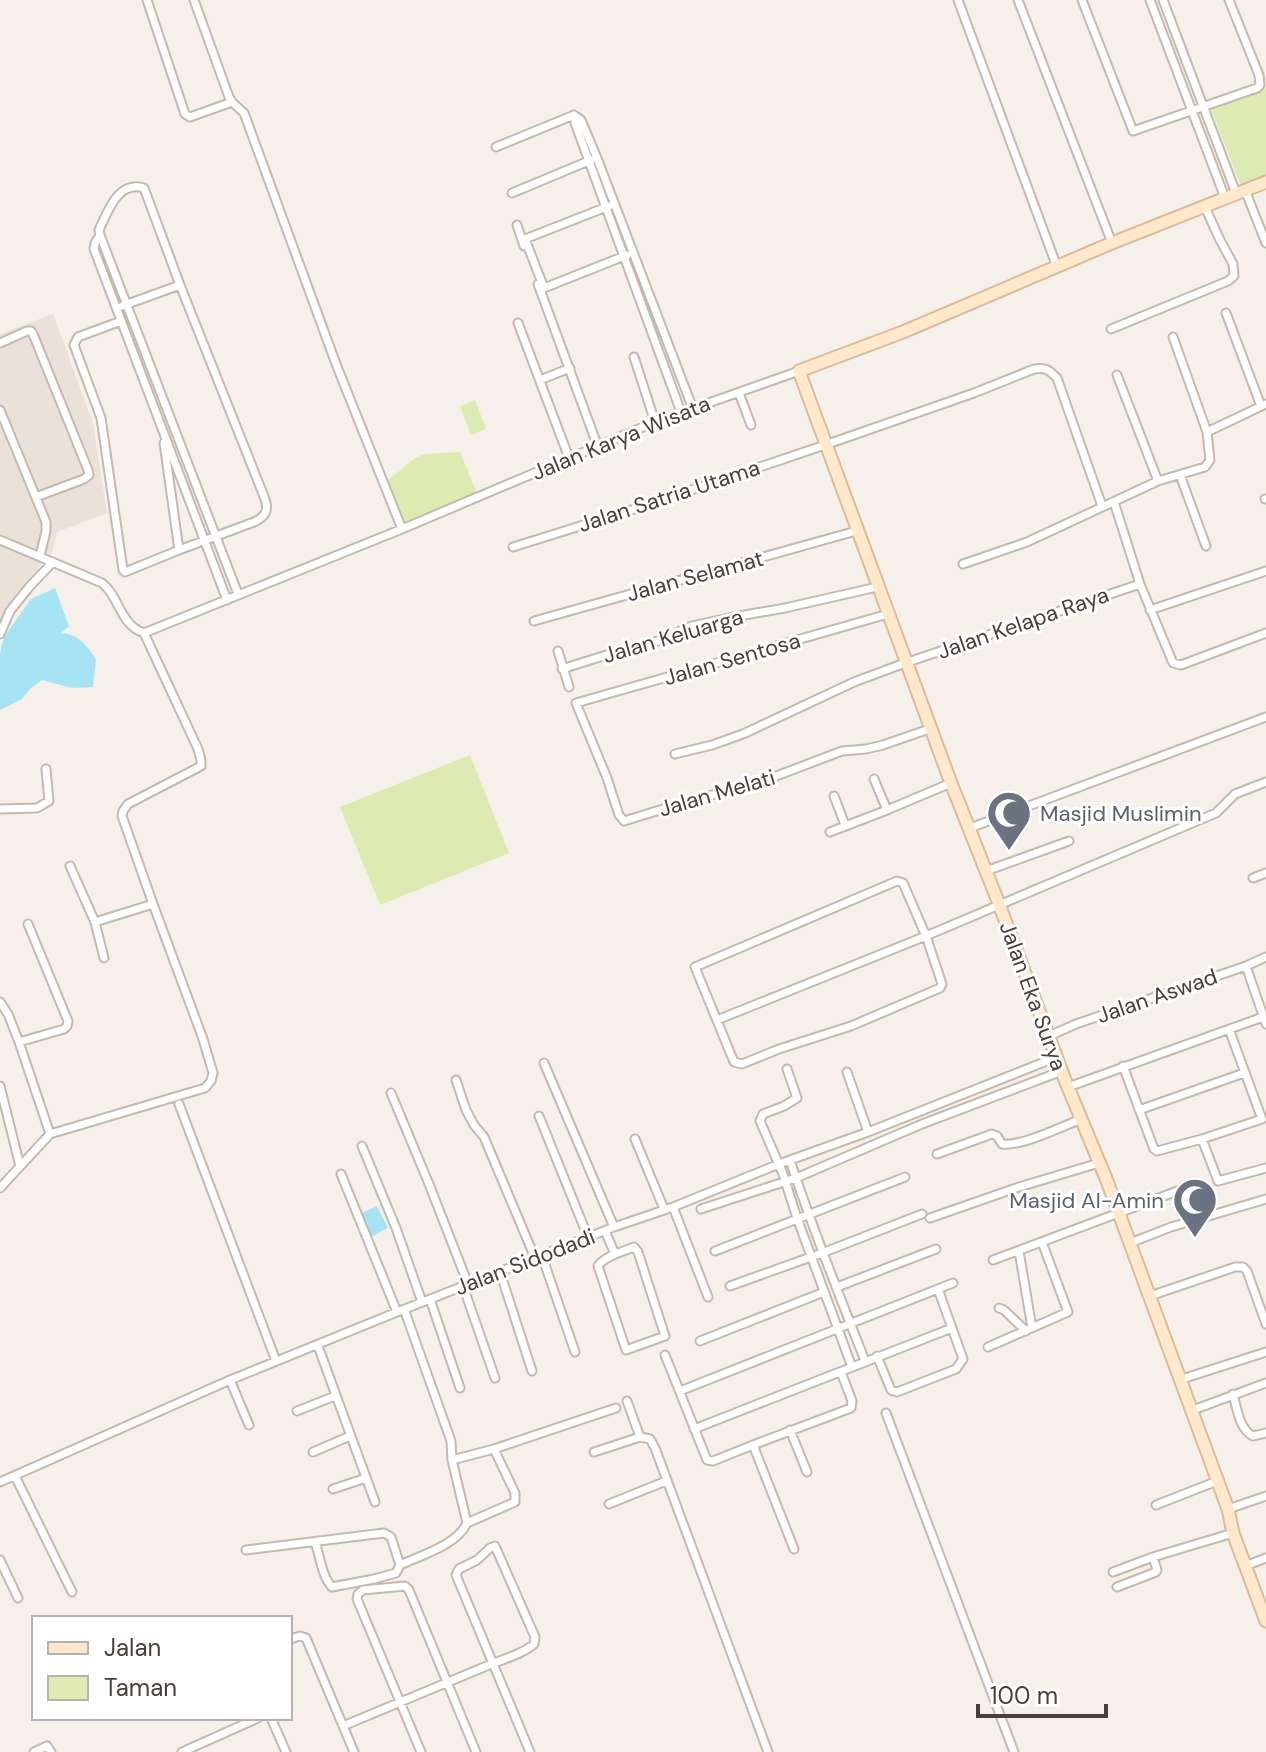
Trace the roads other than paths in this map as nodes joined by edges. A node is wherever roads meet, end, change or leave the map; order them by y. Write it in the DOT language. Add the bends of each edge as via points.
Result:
graph roads {
  1 [pos="147,0"];
  2 [pos="194,0"];
  3 [pos="958,0"];
  4 [pos="1018,0"];
  5 [pos="1082,0"];
  6 [pos="1150,0"];
  7 [pos="1163,0"];
  8 [pos="1229,0"];
  9 [pos="232,102"];
  10 [pos="1204,105"];
  11 [pos="1190,110"];
  12 [pos="496,147"];
  13 [pos="593,160"];
  14 [pos="1266,182"];
  15 [pos="512,193"];
  16 [pos="1235,194"];
  17 [pos="614,204"];
  18 [pos="1207,206"];
  19 [pos="605,208"];
  20 [pos="517,225"];
  21 [pos="100,235"];
  22 [pos="1112,243"];
  23 [pos="1266,243"];
  24 [pos="632,252"];
  25 [pos="623,256"];
  26 [pos="1057,267"];
  27 [pos="180,285"];
  28 [pos="126,304"];
  29 [pos="117,308"];
  30 [pos="1226,313"];
  31 [pos="121,321"];
  32 [pos="518,323"];
  33 [pos="1111,329"];
  34 [pos="1173,337"];
  35 [pos="0,343"];
  36 [pos="634,357"];
  37 [pos="570,368"];
  38 [pos="799,371"];
  39 [pos="1117,375"];
  40 [pos="540,380"];
  41 [pos="739,393"];
  42 [pos="1263,405"];
  43 [pos="693,409"];
  44 [pos="0,410"];
  45 [pos="681,412"];
  46 [pos="655,422"];
  47 [pos="751,425"];
  48 [pos="162,430"];
  49 [pos="1207,432"];
  50 [pos="825,445"];
  51 [pos="598,447"];
  52 [pos="569,458"];
  53 [pos="1180,475"];
  54 [pos="1158,481"];
  55 [pos="36,497"];
  56 [pos="1114,502"];
  57 [pos="1102,506"];
  58 [pos="402,529"];
  59 [pos="856,531"];
  60 [pos="214,536"];
  61 [pos="0,540"];
  62 [pos="204,541"];
  63 [pos="1206,546"];
  64 [pos="513,547"];
  65 [pos="179,550"];
  66 [pos="40,556"];
  67 [pos="53,562"];
  68 [pos="963,564"];
  69 [pos="1266,571"];
  70 [pos="1140,584"];
  71 [pos="877,587"];
  72 [pos="238,594"];
  73 [pos="227,600"];
  74 [pos="1150,610"];
  75 [pos="888,614"];
  76 [pos="534,621"];
  77 [pos="144,633"];
  78 [pos="1266,633"];
  79 [pos="0,634"];
  80 [pos="558,651"];
  81 [pos="905,663"];
  82 [pos="562,669"];
  83 [pos="569,687"];
  84 [pos="576,703"];
  85 [pos="1266,717"];
  86 [pos="932,728"];
  87 [pos="675,754"];
  88 [pos="46,769"];
  89 [pos="874,779"];
  90 [pos="1266,782"];
  91 [pos="951,783"];
  92 [pos="834,796"];
  93 [pos="0,809"];
  94 [pos="887,810"];
  95 [pos="845,825"];
  96 [pos="970,828"];
  97 [pos="830,832"];
  98 [pos="1069,841"];
  99 [pos="70,866"];
  100 [pos="986,871"];
  101 [pos="1266,873"];
  102 [pos="1253,878"];
  103 [pos="153,904"];
  104 [pos="999,904"];
  105 [pos="95,922"];
  106 [pos="28,924"];
  107 [pos="926,936"];
  108 [pos="1266,957"];
  109 [pos="104,958"];
  110 [pos="1246,966"];
  111 [pos="0,1002"];
  112 [pos="717,1020"];
  113 [pos="1265,1020"];
  114 [pos="1229,1029"];
  115 [pos="1049,1036"];
  116 [pos="19,1042"];
  117 [pos="1057,1057"];
  118 [pos="544,1063"];
  119 [pos="1123,1066"];
  120 [pos="787,1069"];
  121 [pos="1062,1071"];
  122 [pos="847,1072"];
  123 [pos="1244,1073"];
  124 [pos="456,1080"];
  125 [pos="0,1086"];
  126 [pos="1068,1087"];
  127 [pos="391,1093"];
  128 [pos="179,1104"];
  129 [pos="1139,1110"];
  130 [pos="539,1116"];
  131 [pos="1082,1119"];
  132 [pos="1264,1119"];
  133 [pos="868,1132"];
  134 [pos="50,1134"];
  135 [pos="635,1139"];
  136 [pos="1202,1139"];
  137 [pos="362,1146"];
  138 [pos="937,1154"];
  139 [pos="790,1160"];
  140 [pos="1099,1163"];
  141 [pos="779,1164"];
  142 [pos="20,1166"];
  143 [pos="1266,1168"];
  144 [pos="341,1174"];
  145 [pos="905,1177"];
  146 [pos="796,1178"];
  147 [pos="785,1180"];
  148 [pos="1188,1187"];
  149 [pos="0,1188"];
  150 [pos="1266,1199"];
  151 [pos="669,1208"];
  152 [pos="701,1209"];
  153 [pos="1119,1213"];
  154 [pos="809,1214"];
  155 [pos="797,1218"];
  156 [pos="614,1227"];
  157 [pos="605,1231"];
  158 [pos="588,1237"];
  159 [pos="1042,1242"];
  160 [pos="1130,1243"];
  161 [pos="936,1249"];
  162 [pos="715,1251"];
  163 [pos="1019,1251"];
  164 [pos="822,1253"];
  165 [pos="615,1254"];
  166 [pos="539,1257"];
  167 [pos="812,1257"];
  168 [pos="993,1260"];
  169 [pos="500,1272"];
  170 [pos="953,1283"];
  171 [pos="466,1285"];
  172 [pos="730,1286"];
  173 [pos="837,1287"];
  174 [pos="938,1289"];
  175 [pos="824,1292"];
  176 [pos="1150,1296"];
  177 [pos="708,1297"];
  178 [pos="426,1301"];
  179 [pos="999,1308"];
  180 [pos="400,1311"];
  181 [pos="851,1324"];
  182 [pos="1266,1324"];
  183 [pos="952,1328"];
  184 [pos="837,1329"];
  185 [pos="1029,1330"];
  186 [pos="700,1341"];
  187 [pos="318,1346"];
  188 [pos="988,1347"];
  189 [pos="575,1352"];
  190 [pos="1266,1352"];
  191 [pos="665,1355"];
  192 [pos="877,1356"];
  193 [pos="276,1361"];
  194 [pos="865,1361"];
  195 [pos="852,1367"];
  196 [pos="532,1371"];
  197 [pos="841,1372"];
  198 [pos="495,1378"];
  199 [pos="1182,1379"];
  200 [pos="230,1380"];
  201 [pos="1266,1383"];
  202 [pos="460,1388"];
  203 [pos="680,1391"];
  204 [pos="1233,1394"];
  205 [pos="335,1396"];
  206 [pos="627,1401"];
  207 [pos="616,1408"];
  208 [pos="1193,1410"];
  209 [pos="297,1411"];
  210 [pos="886,1413"];
  211 [pos="249,1425"];
  212 [pos="694,1429"];
  213 [pos="790,1430"];
  214 [pos="1266,1433"];
  215 [pos="350,1436"];
  216 [pos="640,1437"];
  217 [pos="753,1445"];
  218 [pos="494,1449"];
  219 [pos="313,1452"];
  220 [pos="594,1452"];
  221 [pos="452,1460"];
  222 [pos="807,1472"];
  223 [pos="15,1476"];
  224 [pos="366,1478"];
  225 [pos="666,1481"];
  226 [pos="1217,1481"];
  227 [pos="0,1482"];
  228 [pos="333,1489"];
  229 [pos="1266,1496"];
  230 [pos="375,1502"];
  231 [pos="609,1504"];
  232 [pos="1156,1505"];
  233 [pos="1228,1509"];
  234 [pos="467,1523"];
  235 [pos="1233,1533"];
  236 [pos="315,1542"];
  237 [pos="794,1549"];
  238 [pos="246,1550"];
  239 [pos="1153,1557"];
  240 [pos="1266,1558"];
  241 [pos="0,1560"];
  242 [pos="400,1565"];
  243 [pos="1245,1566"];
  244 [pos="1113,1572"];
  245 [pos="1117,1587"];
  246 [pos="72,1592"];
  247 [pos="18,1598"];
  248 [pos="1266,1621"];
  249 [pos="292,1638"];
  250 [pos="492,1663"];
  251 [pos="447,1682"];
  252 [pos="401,1703"];
  253 [pos="254,1720"];
  254 [pos="272,1720"];
  255 [pos="343,1726"];
  256 [pos="34,1752"];
  257 [pos="51,1752"];
  258 [pos="182,1752"];
  259 [pos="286,1752"];
  260 [pos="354,1752"];
  261 [pos="421,1752"];
  262 [pos="476,1752"];
  263 [pos="530,1752"];
  264 [pos="768,1752"];
  265 [pos="1014,1752"];
  1 -- 9 [label="street" via="185,114 190,117"];
  2 -- 9 [label="street"];
  3 -- 26 [label="street"];
  4 -- 22 [label="street"];
  5 -- 11 [label="street" via="1133,131"];
  6 -- 11 [label="street"];
  7 -- 10 [label="street"];
  8 -- 10 [label="street" via="1260,85"];
  9 -- 58 [label="street" via="244,113"];
  10 -- 11 [label="street"];
  10 -- 16 [label="street"];
  11 -- 16 [label="street"];
  12 -- 13 [label="street" via="574,115"];
  13 -- 15 [label="street"];
  13 -- 17 [label="street"];
  13 -- 19 [label="street"];
  14 -- 16 [label="street, Jalan Karya Wisata"];
  16 -- 18 [label="street, Jalan Karya Wisata"];
  16 -- 23 [label="street"];
  17 -- 19 [label="street"];
  17 -- 24 [label="street"];
  18 -- 22 [label="street, Jalan Karya Wisata"];
  18 -- 33 [label="street" via="1234,276"];
  19 -- 25 [label="street"];
  19 -- 25 [label="street" via="525,239 544,288"];
  20 -- 37 [label="street"];
  21 -- 27 [label="street" via="113,199 128,188 143,187"];
  21 -- 28 [label="street"];
  21 -- 29 [label="street" via="94,249"];
  22 -- 26 [label="street, Jalan Karya Wisata"];
  24 -- 25 [label="street"];
  24 -- 43 [label="street"];
  25 -- 45 [label="street"];
  26 -- 38 [label="street, Jalan Karya Wisata"];
  27 -- 28 [label="street"];
  27 -- 60 [label="street" via="268,508 260,519"];
  28 -- 29 [label="street"];
  28 -- 60 [label="street"];
  29 -- 31 [label="street"];
  30 -- 42 [label="street"];
  31 -- 48 [label="street"];
  31 -- 65 [label="street" via="78,337 74,345 101,418 123,570"];
  32 -- 40 [label="street"];
  34 -- 49 [label="street"];
  35 -- 55 [label="street" via="31,331 88,470 88,477"];
  36 -- 46 [label="street"];
  37 -- 40 [label="street"];
  37 -- 51 [label="street"];
  38 -- 41 [label="street, Jalan Karya Wisata"];
  38 -- 50 [label="street, Jalan Eka Surya"];
  39 -- 54 [label="street"];
  40 -- 52 [label="street"];
  41 -- 43 [label="street, Jalan Karya Wisata"];
  41 -- 47 [label="street"];
  42 -- 49 [label="street"];
  43 -- 45 [label="street, Jalan Karya Wisata"];
  44 -- 55 [label="street"];
  45 -- 46 [label="street, Jalan Karya Wisata"];
  46 -- 51 [label="street, Jalan Karya Wisata"];
  48 -- 62 [label="street"];
  48 -- 65 [label="street"];
  49 -- 53 [label="street" via="1208,464"];
  50 -- 57 [label="street, Jalan Satria Utama" via="1047,368 1057,378"];
  50 -- 59 [label="street, Jalan Eka Surya"];
  50 -- 64 [label="street, Jalan Satria Utama"];
  51 -- 52 [label="street, Jalan Karya Wisata"];
  52 -- 58 [label="street, Jalan Karya Wisata"];
  53 -- 54 [label="street"];
  53 -- 63 [label="street"];
  54 -- 56 [label="street"];
  55 -- 66 [label="street" via="46,522"];
  56 -- 57 [label="street"];
  56 -- 70 [label="street"];
  57 -- 68 [label="street" via="1027,542"];
  58 -- 72 [label="street, Jalan Karya Wisata"];
  59 -- 71 [label="street, Jalan Eka Surya"];
  59 -- 76 [label="street, Jalan Selamat"];
  60 -- 62 [label="street"];
  60 -- 72 [label="street"];
  61 -- 66 [label="street"];
  62 -- 65 [label="street"];
  62 -- 73 [label="street"];
  66 -- 67 [label="street"];
  67 -- 77 [label="street" via="109,589 128,623"];
  67 -- 79 [label="street" via="10,611"];
  69 -- 74 [label="street"];
  70 -- 74 [label="street"];
  70 -- 81 [label="street, Jalan Kelapa Raya"];
  71 -- 75 [label="street, Jalan Eka Surya"];
  71 -- 82 [label="street, Jalan Keluarga" via="692,626 670,638"];
  72 -- 73 [label="street, Jalan Karya Wisata"];
  73 -- 77 [label="street, Jalan Karya Wisata"];
  74 -- 78 [label="street" via="1176,665"];
  75 -- 81 [label="street, Jalan Eka Surya"];
  75 -- 84 [label="street, Jalan Sentosa"];
  77 -- 103 [label="street" via="201,760 198,769 123,811"];
  80 -- 82 [label="street"];
  81 -- 86 [label="street, Jalan Eka Surya"];
  81 -- 87 [label="street, Jalan Kelapa Raya" via="743,734"];
  82 -- 83 [label="street"];
  84 -- 86 [label="street, Jalan Melati" via="624,821"];
  85 -- 96 [label="street"];
  86 -- 91 [label="street, Jalan Eka Surya"];
  88 -- 93 [label="street" via="49,801 37,808"];
  89 -- 94 [label="street"];
  90 -- 104 [label="street" via="1235,794 1216,813"];
  91 -- 94 [label="street"];
  91 -- 96 [label="street, Jalan Eka Surya"];
  92 -- 95 [label="street"];
  94 -- 95 [label="street"];
  95 -- 97 [label="street"];
  96 -- 100 [label="street, Jalan Eka Surya"];
  98 -- 100 [label="street"];
  99 -- 105 [label="street"];
  100 -- 104 [label="street, Jalan Eka Surya"];
  101 -- 102 [label="street"];
  103 -- 105 [label="street"];
  103 -- 134 [label="street" via="203,1039 211,1081 205,1088"];
  104 -- 107 [label="street"];
  104 -- 115 [label="street, Jalan Eka Surya"];
  105 -- 109 [label="street"];
  106 -- 116 [label="street" via="68,1021 64,1029"];
  107 -- 112 [label="street"];
  107 -- 112 [label="street" via="940,988 851,1026 737,1064"];
  107 -- 112 [label="street" via="903,883 897,881 695,967"];
  108 -- 110 [label="street, Jalan Aswad"];
  110 -- 113 [label="street"];
  110 -- 115 [label="street, Jalan Aswad"];
  111 -- 116 [label="street"];
  113 -- 114 [label="street"];
  114 -- 119 [label="street"];
  114 -- 123 [label="street"];
  115 -- 117 [label="street, Jalan Eka Surya"];
  116 -- 134 [label="street"];
  117 -- 121 [label="street, Jalan Eka Surya"];
  117 -- 133 [label="street, Jalan Sidodadi"];
  118 -- 156 [label="street"];
  119 -- 126 [label="street"];
  119 -- 129 [label="street"];
  120 -- 141 [label="street" via="796,1101 760,1117"];
  121 -- 126 [label="street, Jalan Eka Surya"];
  121 -- 146 [label="street"];
  122 -- 133 [label="street"];
  123 -- 129 [label="street"];
  123 -- 132 [label="street"];
  124 -- 166 [label="street"];
  125 -- 142 [label="street"];
  126 -- 131 [label="street, Jalan Eka Surya"];
  127 -- 171 [label="street"];
  128 -- 193 [label="street"];
  129 -- 136 [label="street" via="1156,1151"];
  130 -- 158 [label="street"];
  131 -- 138 [label="street" via="1008,1145 992,1134"];
  131 -- 140 [label="street, Jalan Eka Surya"];
  132 -- 136 [label="street"];
  133 -- 139 [label="street, Jalan Sidodadi"];
  134 -- 142 [label="street"];
  135 -- 151 [label="street"];
  136 -- 143 [label="street" via="1218,1181"];
  137 -- 178 [label="street"];
  139 -- 141 [label="street, Jalan Sidodadi"];
  139 -- 146 [label="street"];
  140 -- 153 [label="street, Jalan Eka Surya"];
  140 -- 164 [label="street"];
  141 -- 147 [label="street"];
  141 -- 151 [label="street, Jalan Sidodadi"];
  142 -- 149 [label="street"];
  144 -- 180 [label="street"];
  145 -- 154 [label="street"];
  146 -- 147 [label="street"];
  146 -- 154 [label="street"];
  147 -- 152 [label="street"];
  147 -- 155 [label="street"];
  148 -- 153 [label="street"];
  150 -- 160 [label="street"];
  151 -- 156 [label="street, Jalan Sidodadi"];
  151 -- 177 [label="street"];
  153 -- 159 [label="street"];
  153 -- 160 [label="street, Jalan Eka Surya"];
  154 -- 155 [label="street"];
  154 -- 164 [label="street"];
  155 -- 162 [label="street"];
  155 -- 167 [label="street"];
  156 -- 157 [label="street, Jalan Sidodadi"];
  157 -- 158 [label="street, Jalan Sidodadi"];
  157 -- 165 [label="street"];
  158 -- 166 [label="street, Jalan Sidodadi"];
  159 -- 163 [label="street"];
  159 -- 185 [label="street" via="1068,1312"];
  160 -- 176 [label="street, Jalan Eka Surya"];
  161 -- 173 [label="street"];
  163 -- 168 [label="street"];
  163 -- 185 [label="street"];
  164 -- 167 [label="street"];
  164 -- 173 [label="street"];
  165 -- 165 [label="street" via="598,1266 626,1350 665,1336 637,1249"];
  166 -- 169 [label="street, Jalan Sidodadi"];
  166 -- 189 [label="street"];
  167 -- 172 [label="street"];
  167 -- 175 [label="street"];
  169 -- 171 [label="street, Jalan Sidodadi"];
  169 -- 196 [label="street"];
  170 -- 174 [label="street"];
  171 -- 178 [label="street, Jalan Sidodadi"];
  171 -- 198 [label="street"];
  173 -- 181 [label="street"];
  174 -- 181 [label="street"];
  174 -- 183 [label="street"];
  175 -- 184 [label="street"];
  175 -- 186 [label="street"];
  176 -- 182 [label="street" via="1243,1267"];
  176 -- 199 [label="street, Jalan Eka Surya"];
  178 -- 180 [label="street, Jalan Sidodadi"];
  178 -- 202 [label="street"];
  179 -- 185 [label="street"];
  180 -- 187 [label="street, Jalan Sidodadi"];
  180 -- 221 [label="street" via="451,1441"];
  181 -- 184 [label="street"];
  181 -- 194 [label="street"];
  183 -- 192 [label="street"];
  183 -- 192 [label="street" via="963,1359 960,1365 901,1391 891,1390"];
  184 -- 195 [label="street"];
  184 -- 203 [label="street"];
  185 -- 188 [label="street"];
  187 -- 193 [label="street, Jalan Sidodadi"];
  187 -- 205 [label="street"];
  190 -- 199 [label="street"];
  191 -- 203 [label="street"];
  192 -- 194 [label="street"];
  193 -- 200 [label="street, Jalan Sidodadi"];
  194 -- 195 [label="street"];
  195 -- 197 [label="street"];
  197 -- 212 [label="street"];
  197 -- 213 [label="street" via="851,1408"];
  199 -- 208 [label="street, Jalan Eka Surya"];
  200 -- 211 [label="street"];
  200 -- 223 [label="street, Jalan Sidodadi"];
  201 -- 204 [label="street"];
  203 -- 212 [label="street"];
  204 -- 208 [label="street"];
  204 -- 214 [label="street" via="1247,1433"];
  205 -- 209 [label="street"];
  205 -- 215 [label="street"];
  206 -- 216 [label="street"];
  207 -- 218 [label="street"];
  208 -- 226 [label="street, Jalan Eka Surya"];
  210 -- 265 [label="street"];
  212 -- 217 [label="street" via="709,1461"];
  213 -- 217 [label="street"];
  213 -- 222 [label="street"];
  215 -- 219 [label="street"];
  215 -- 224 [label="street"];
  216 -- 220 [label="street"];
  216 -- 225 [label="street" via="652,1443"];
  217 -- 237 [label="street"];
  218 -- 221 [label="street"];
  218 -- 234 [label="street" via="517,1498 514,1504"];
  221 -- 234 [label="street"];
  223 -- 227 [label="street, Jalan Sidodadi"];
  223 -- 246 [label="street"];
  224 -- 228 [label="street"];
  224 -- 230 [label="street"];
  225 -- 231 [label="street"];
  225 -- 264 [label="street"];
  226 -- 232 [label="street"];
  226 -- 233 [label="street, Jalan Eka Surya"];
  229 -- 233 [label="street"];
  233 -- 235 [label="street, Jalan Eka Surya"];
  234 -- 242 [label="street" via="454,1539"];
  235 -- 239 [label="street"];
  235 -- 243 [label="street, Jalan Eka Surya"];
  236 -- 238 [label="street"];
  236 -- 242 [label="street" via="384,1533 391,1537"];
  236 -- 242 [label="street" via="332,1587 391,1575"];
  239 -- 244 [label="street"];
  239 -- 245 [label="street" via="1157,1571"];
  240 -- 243 [label="street"];
  241 -- 247 [label="street"];
  243 -- 248 [label="street, Jalan Eka Surya"];
  249 -- 255 [label="street" via="306,1638"];
  250 -- 250 [label="street" via="529,1648 535,1640 495,1546 456,1575"];
  250 -- 251 [label="street"];
  250 -- 263 [label="street"];
  251 -- 252 [label="street"];
  251 -- 252 [label="street" via="409,1590 405,1586 360,1592 357,1599"];
  251 -- 262 [label="street"];
  252 -- 255 [label="street"];
  252 -- 261 [label="street"];
  253 -- 258 [label="street"];
  254 -- 259 [label="street"];
  255 -- 260 [label="street"];
  256 -- 257 [label="street" via="47,1746"];
}
